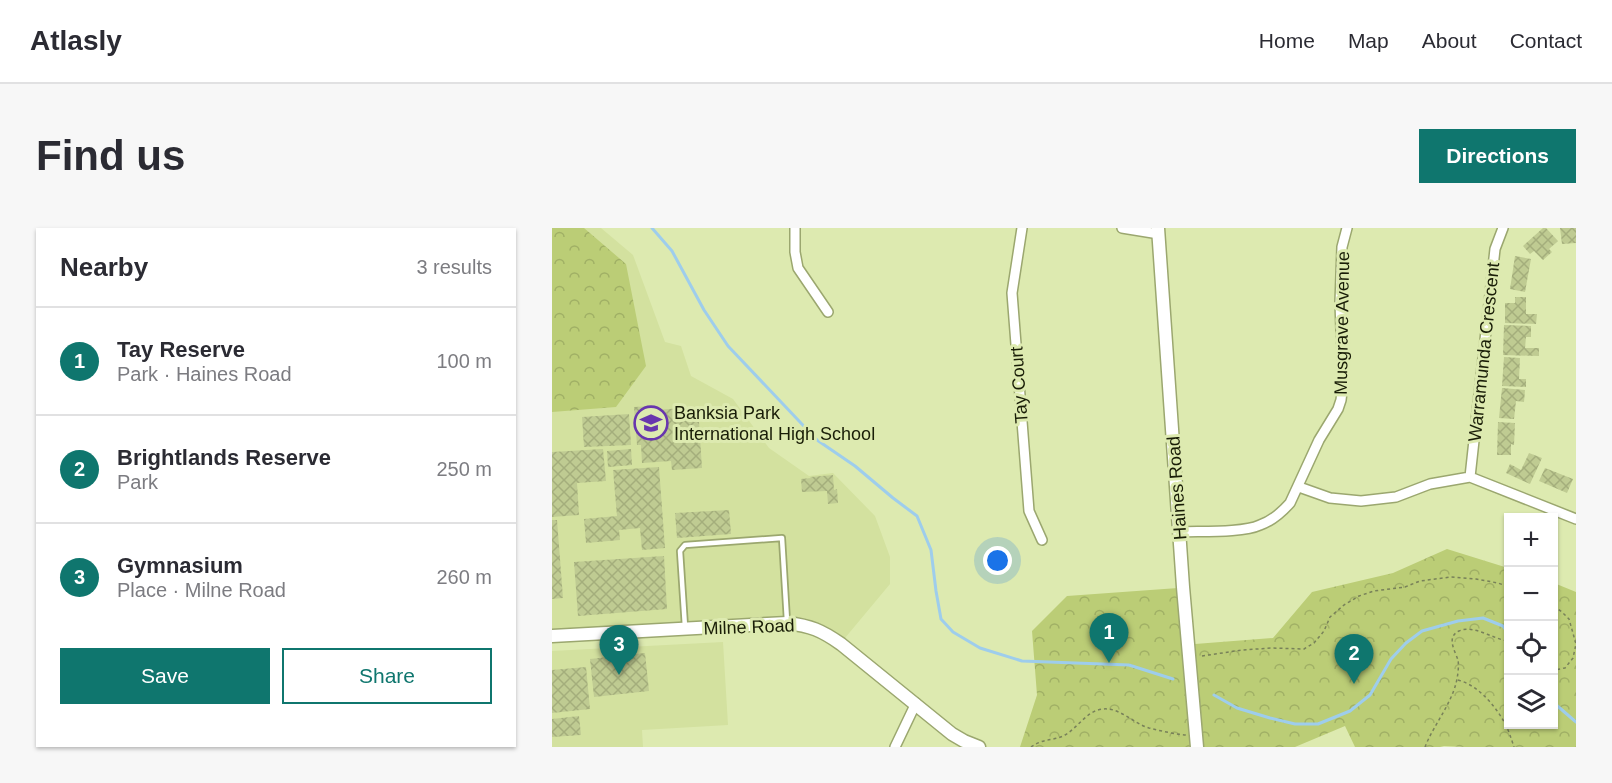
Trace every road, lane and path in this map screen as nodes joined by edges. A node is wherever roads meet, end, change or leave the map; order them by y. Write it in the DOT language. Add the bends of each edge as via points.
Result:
graph roads {
  1 [pos="795,228"];
  2 [pos="1022,228"];
  3 [pos="1122,228"];
  4 [pos="1347,228"];
  5 [pos="1503,228"];
  6 [pos="1159,231"];
  7 [pos="828,312"];
  8 [pos="1470,477"];
  9 [pos="1299,487"];
  10 [pos="1576,519"];
  11 [pos="1180,532"];
  12 [pos="1042,540"];
  13 [pos="1504,585"];
  14 [pos="1558,609"];
  15 [pos="787,623"];
  16 [pos="685,629"];
  17 [pos="552,636"];
  18 [pos="1504,641"];
  19 [pos="1189,658"];
  20 [pos="1558,669"];
  21 [pos="1457,680"];
  22 [pos="916,703"];
  23 [pos="1196,742"];
  24 [pos="895,747"];
  25 [pos="979,747"];
  26 [pos="1031,747"];
  27 [pos="1425,747"];
  28 [pos="1514,747"];
  1 -- 7 [label="street" via="798,267"];
  2 -- 12 [label="street, Tay Court" via="1012,293 1029,511"];
  3 -- 6 [label="street"];
  4 -- 9 [label="street, Musgrave Avenue" via="1342,248 1340,303 1341,400"];
  5 -- 8 [label="street, Warramunda Crescent" via="1495,249"];
  6 -- 11 [label="main road, Haines Road"];
  8 -- 9 [label="street" via="1430,484 1396,497 1361,501 1330,498"];
  8 -- 10 [label="street"];
  9 -- 11 [label="street, Musgrave Avenue" via="1284,511 1259,526"];
  11 -- 19 [label="main road, Haines Road"];
  13 -- 19 [label="path" via="1451,577 1374,591 1344,605 1330,617 1314,643 1304,649 1242,650"];
  14 -- 20 [label="path" via="1569,619 1575,644 1573,658 1565,668"];
  15 -- 16 [label="main road, Milne Road"];
  15 -- 16 [label="lane" via="782,538 685,545 680,551"];
  15 -- 22 [label="main road, Milne Road" via="823,632"];
  16 -- 17 [label="main road, Milne Road"];
  18 -- 21 [label="path" via="1470,629 1458,631 1452,646 1458,663"];
  19 -- 23 [label="main road, Haines Road"];
  21 -- 27 [label="path"];
  21 -- 28 [label="path" via="1479,691 1494,707"];
  22 -- 24 [label="street"];
  22 -- 25 [label="main road, Milne Road" via="952,734"];
  23 -- 26 [label="path" via="1147,728 1113,709 1101,709 1061,737"];
}
